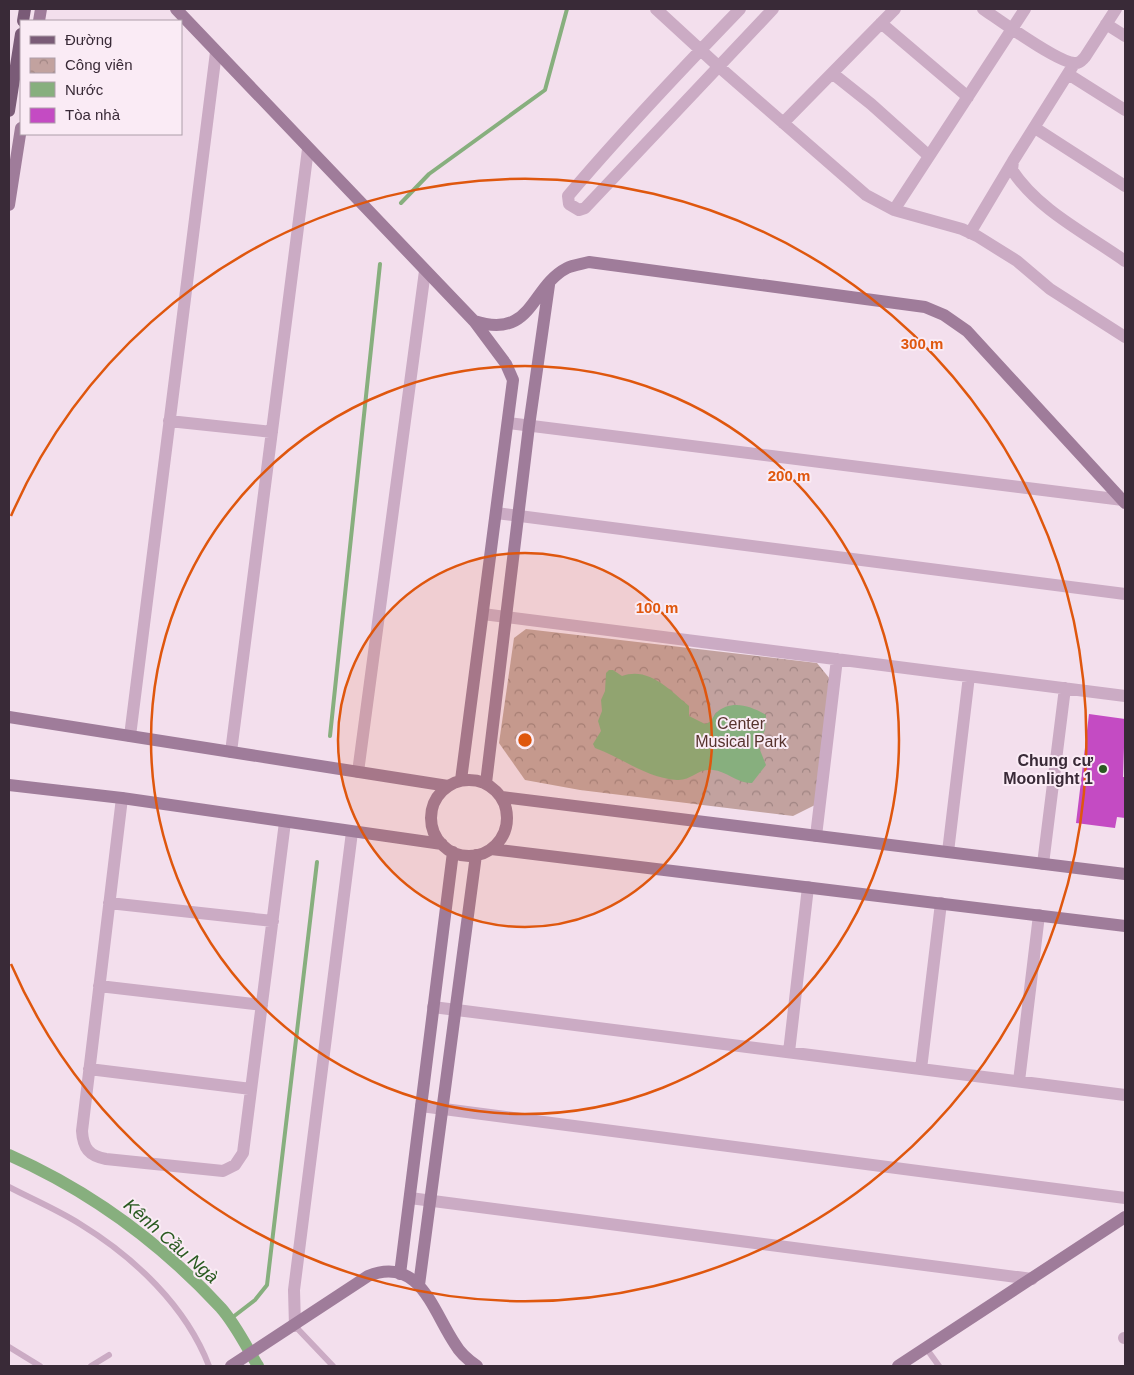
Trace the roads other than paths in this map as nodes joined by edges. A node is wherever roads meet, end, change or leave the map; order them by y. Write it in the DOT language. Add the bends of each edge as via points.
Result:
graph roads {
  1 [pos="176,9"];
  2 [pos="656,9"];
  3 [pos="740,9"];
  4 [pos="772,9"];
  5 [pos="895,9"];
  6 [pos="983,9"];
  7 [pos="1025,9"];
  8 [pos="1116,9"];
  9 [pos="881,23"];
  10 [pos="1106,24"];
  11 [pos="1012,28"];
  12 [pos="1125,36"];
  13 [pos="20,40"];
  14 [pos="700,50"];
  15 [pos="216,52"];
  16 [pos="718,66"];
  17 [pos="1071,69"];
  18 [pos="832,73"];
  19 [pos="968,97"];
  20 [pos="1125,110"];
  21 [pos="9,111"];
  22 [pos="783,123"];
  23 [pos="1035,128"];
  24 [pos="20,134"];
  25 [pos="308,149"];
  26 [pos="929,156"];
  27 [pos="1013,162"];
  28 [pos="1125,186"];
  29 [pos="9,205"];
  30 [pos="894,210"];
  31 [pos="970,233"];
  32 [pos="1125,261"];
  33 [pos="425,272"];
  34 [pos="550,283"];
  35 [pos="474,321"];
  36 [pos="1125,337"];
  37 [pos="169,421"];
  38 [pos="508,423"];
  39 [pos="530,426"];
  40 [pos="272,432"];
  41 [pos="1124,502"];
  42 [pos="496,514"];
  43 [pos="518,516"];
  44 [pos="1125,594"];
  45 [pos="483,614"];
  46 [pos="506,617"];
  47 [pos="837,659"];
  48 [pos="969,676"];
  49 [pos="1065,688"];
  50 [pos="1125,696"];
  51 [pos="9,717"];
  52 [pos="130,736"];
  53 [pos="231,752"];
  54 [pos="358,772"];
  55 [pos="461,780"];
  56 [pos="486,783"];
  57 [pos="9,785"];
  58 [pos="448,786"];
  59 [pos="122,798"];
  60 [pos="502,798"];
  61 [pos="285,822"];
  62 [pos="352,832"];
  63 [pos="816,836"];
  64 [pos="442,844"];
  65 [pos="491,849"];
  66 [pos="453,852"];
  67 [pos="948,852"];
  68 [pos="476,855"];
  69 [pos="1043,864"];
  70 [pos="1125,874"];
  71 [pos="808,887"];
  72 [pos="109,903"];
  73 [pos="942,904"];
  74 [pos="1039,915"];
  75 [pos="273,921"];
  76 [pos="1125,926"];
  77 [pos="99,986"];
  78 [pos="262,1005"];
  79 [pos="433,1008"];
  80 [pos="455,1010"];
  81 [pos="789,1052"];
  82 [pos="89,1069"];
  83 [pos="921,1069"];
  84 [pos="1019,1081"];
  85 [pos="251,1089"];
  86 [pos="1125,1095"];
  87 [pos="421,1106"];
  88 [pos="443,1109"];
  89 [pos="9,1187"];
  90 [pos="410,1198"];
  91 [pos="1125,1198"];
  92 [pos="432,1201"];
  93 [pos="1125,1217"];
  94 [pos="400,1274"];
  95 [pos="1032,1279"];
  96 [pos="419,1286"];
  97 [pos="295,1326"];
  98 [pos="9,1347"];
  99 [pos="926,1348"];
  100 [pos="109,1355"];
  101 [pos="40,1366"];
  102 [pos="91,1366"];
  103 [pos="209,1366"];
  104 [pos="231,1366"];
  105 [pos="333,1366"];
  106 [pos="477,1366"];
  107 [pos="898,1366"];
  108 [pos="939,1366"];
  1 -- 15 [label="street"];
  2 -- 14 [label="street"];
  3 -- 14 [label="street"];
  4 -- 16 [label="street"];
  5 -- 9 [label="street"];
  6 -- 11 [label="street"];
  7 -- 11 [label="street"];
  8 -- 10 [label="street"];
  9 -- 18 [label="street"];
  9 -- 19 [label="street"];
  10 -- 12 [label="street"];
  10 -- 17 [label="street" via="1085,57"];
  11 -- 17 [label="street"];
  11 -- 19 [label="street"];
  13 -- 21 [label="main road"];
  14 -- 16 [label="street"];
  14 -- 16 [label="street" via="578,185 567,198 569,204 579,210 585,208"];
  15 -- 25 [label="street"];
  15 -- 37 [label="street"];
  16 -- 22 [label="street"];
  17 -- 20 [label="street"];
  17 -- 23 [label="street"];
  18 -- 22 [label="street"];
  18 -- 26 [label="street"];
  19 -- 26 [label="street"];
  22 -- 30 [label="street" via="846,180"];
  23 -- 27 [label="street"];
  23 -- 28 [label="street"];
  24 -- 29 [label="street"];
  25 -- 33 [label="street"];
  25 -- 40 [label="street"];
  26 -- 30 [label="street"];
  27 -- 31 [label="street"];
  27 -- 32 [label="street" via="1012,170 1019,180 1044,205"];
  30 -- 31 [label="street"];
  31 -- 36 [label="street" via="1017,260 1050,289"];
  33 -- 35 [label="street"];
  33 -- 54 [label="street"];
  34 -- 35 [label="street" via="521,317 488,326"];
  34 -- 39 [label="street"];
  34 -- 41 [label="street" via="567,268 589,262 925,307 967,330"];
  35 -- 38 [label="street" via="511,372"];
  37 -- 40 [label="street"];
  37 -- 52 [label="street"];
  38 -- 39 [label="street"];
  38 -- 42 [label="street"];
  39 -- 41 [label="street"];
  39 -- 43 [label="street"];
  40 -- 53 [label="street"];
  42 -- 43 [label="street"];
  42 -- 45 [label="street"];
  43 -- 44 [label="street"];
  43 -- 46 [label="street"];
  45 -- 46 [label="street"];
  45 -- 55 [label="street"];
  46 -- 47 [label="street"];
  46 -- 56 [label="street"];
  47 -- 48 [label="street"];
  47 -- 63 [label="street"];
  48 -- 49 [label="street"];
  48 -- 67 [label="street"];
  49 -- 50 [label="street"];
  49 -- 69 [label="street"];
  51 -- 52 [label="street"];
  52 -- 53 [label="street"];
  53 -- 54 [label="street"];
  54 -- 58 [label="street"];
  55 -- 56 [label="street"];
  55 -- 58 [label="street"];
  56 -- 60 [label="street"];
  57 -- 59 [label="street"];
  58 -- 64 [label="street" via="438,794 430,817 432,829"];
  59 -- 61 [label="street"];
  59 -- 72 [label="street"];
  60 -- 63 [label="street"];
  60 -- 65 [label="street" via="508,822 504,835"];
  61 -- 62 [label="street"];
  61 -- 75 [label="street"];
  62 -- 64 [label="street"];
  62 -- 97 [label="street" via="294,1290"];
  63 -- 67 [label="street"];
  64 -- 66 [label="street"];
  65 -- 68 [label="street"];
  65 -- 71 [label="street"];
  66 -- 68 [label="street"];
  66 -- 79 [label="street"];
  67 -- 69 [label="street"];
  68 -- 80 [label="street"];
  69 -- 70 [label="street"];
  71 -- 73 [label="street"];
  71 -- 81 [label="street"];
  72 -- 75 [label="street"];
  72 -- 77 [label="street"];
  73 -- 74 [label="street"];
  73 -- 83 [label="street"];
  74 -- 76 [label="street"];
  74 -- 84 [label="street"];
  75 -- 78 [label="street"];
  77 -- 78 [label="street"];
  77 -- 82 [label="street"];
  78 -- 85 [label="street"];
  79 -- 80 [label="street"];
  79 -- 87 [label="street"];
  80 -- 81 [label="street"];
  80 -- 88 [label="street"];
  81 -- 83 [label="street"];
  82 -- 85 [label="street"];
  82 -- 85 [label="street" via="82,1142 88,1151 106,1159 223,1171 235,1164 243,1152"];
  83 -- 84 [label="street"];
  84 -- 86 [label="street"];
  87 -- 88 [label="street"];
  87 -- 90 [label="street"];
  88 -- 91 [label="street"];
  88 -- 92 [label="street"];
  89 -- 103 [label="lane" via="80,1224 137,1266 183,1316"];
  90 -- 92 [label="street"];
  90 -- 94 [label="street"];
  92 -- 95 [label="street"];
  92 -- 96 [label="street"];
  93 -- 95 [label="street"];
  94 -- 96 [label="street" via="411,1277"];
  94 -- 97 [label="street" via="378,1272 368,1276"];
  95 -- 99 [label="street"];
  96 -- 106 [label="street" via="425,1290 455,1344"];
  97 -- 104 [label="street"];
  97 -- 105 [label="lane"];
  98 -- 101 [label="lane"];
  99 -- 107 [label="street"];
  99 -- 108 [label="lane"];
  100 -- 102 [label="lane"];
}
